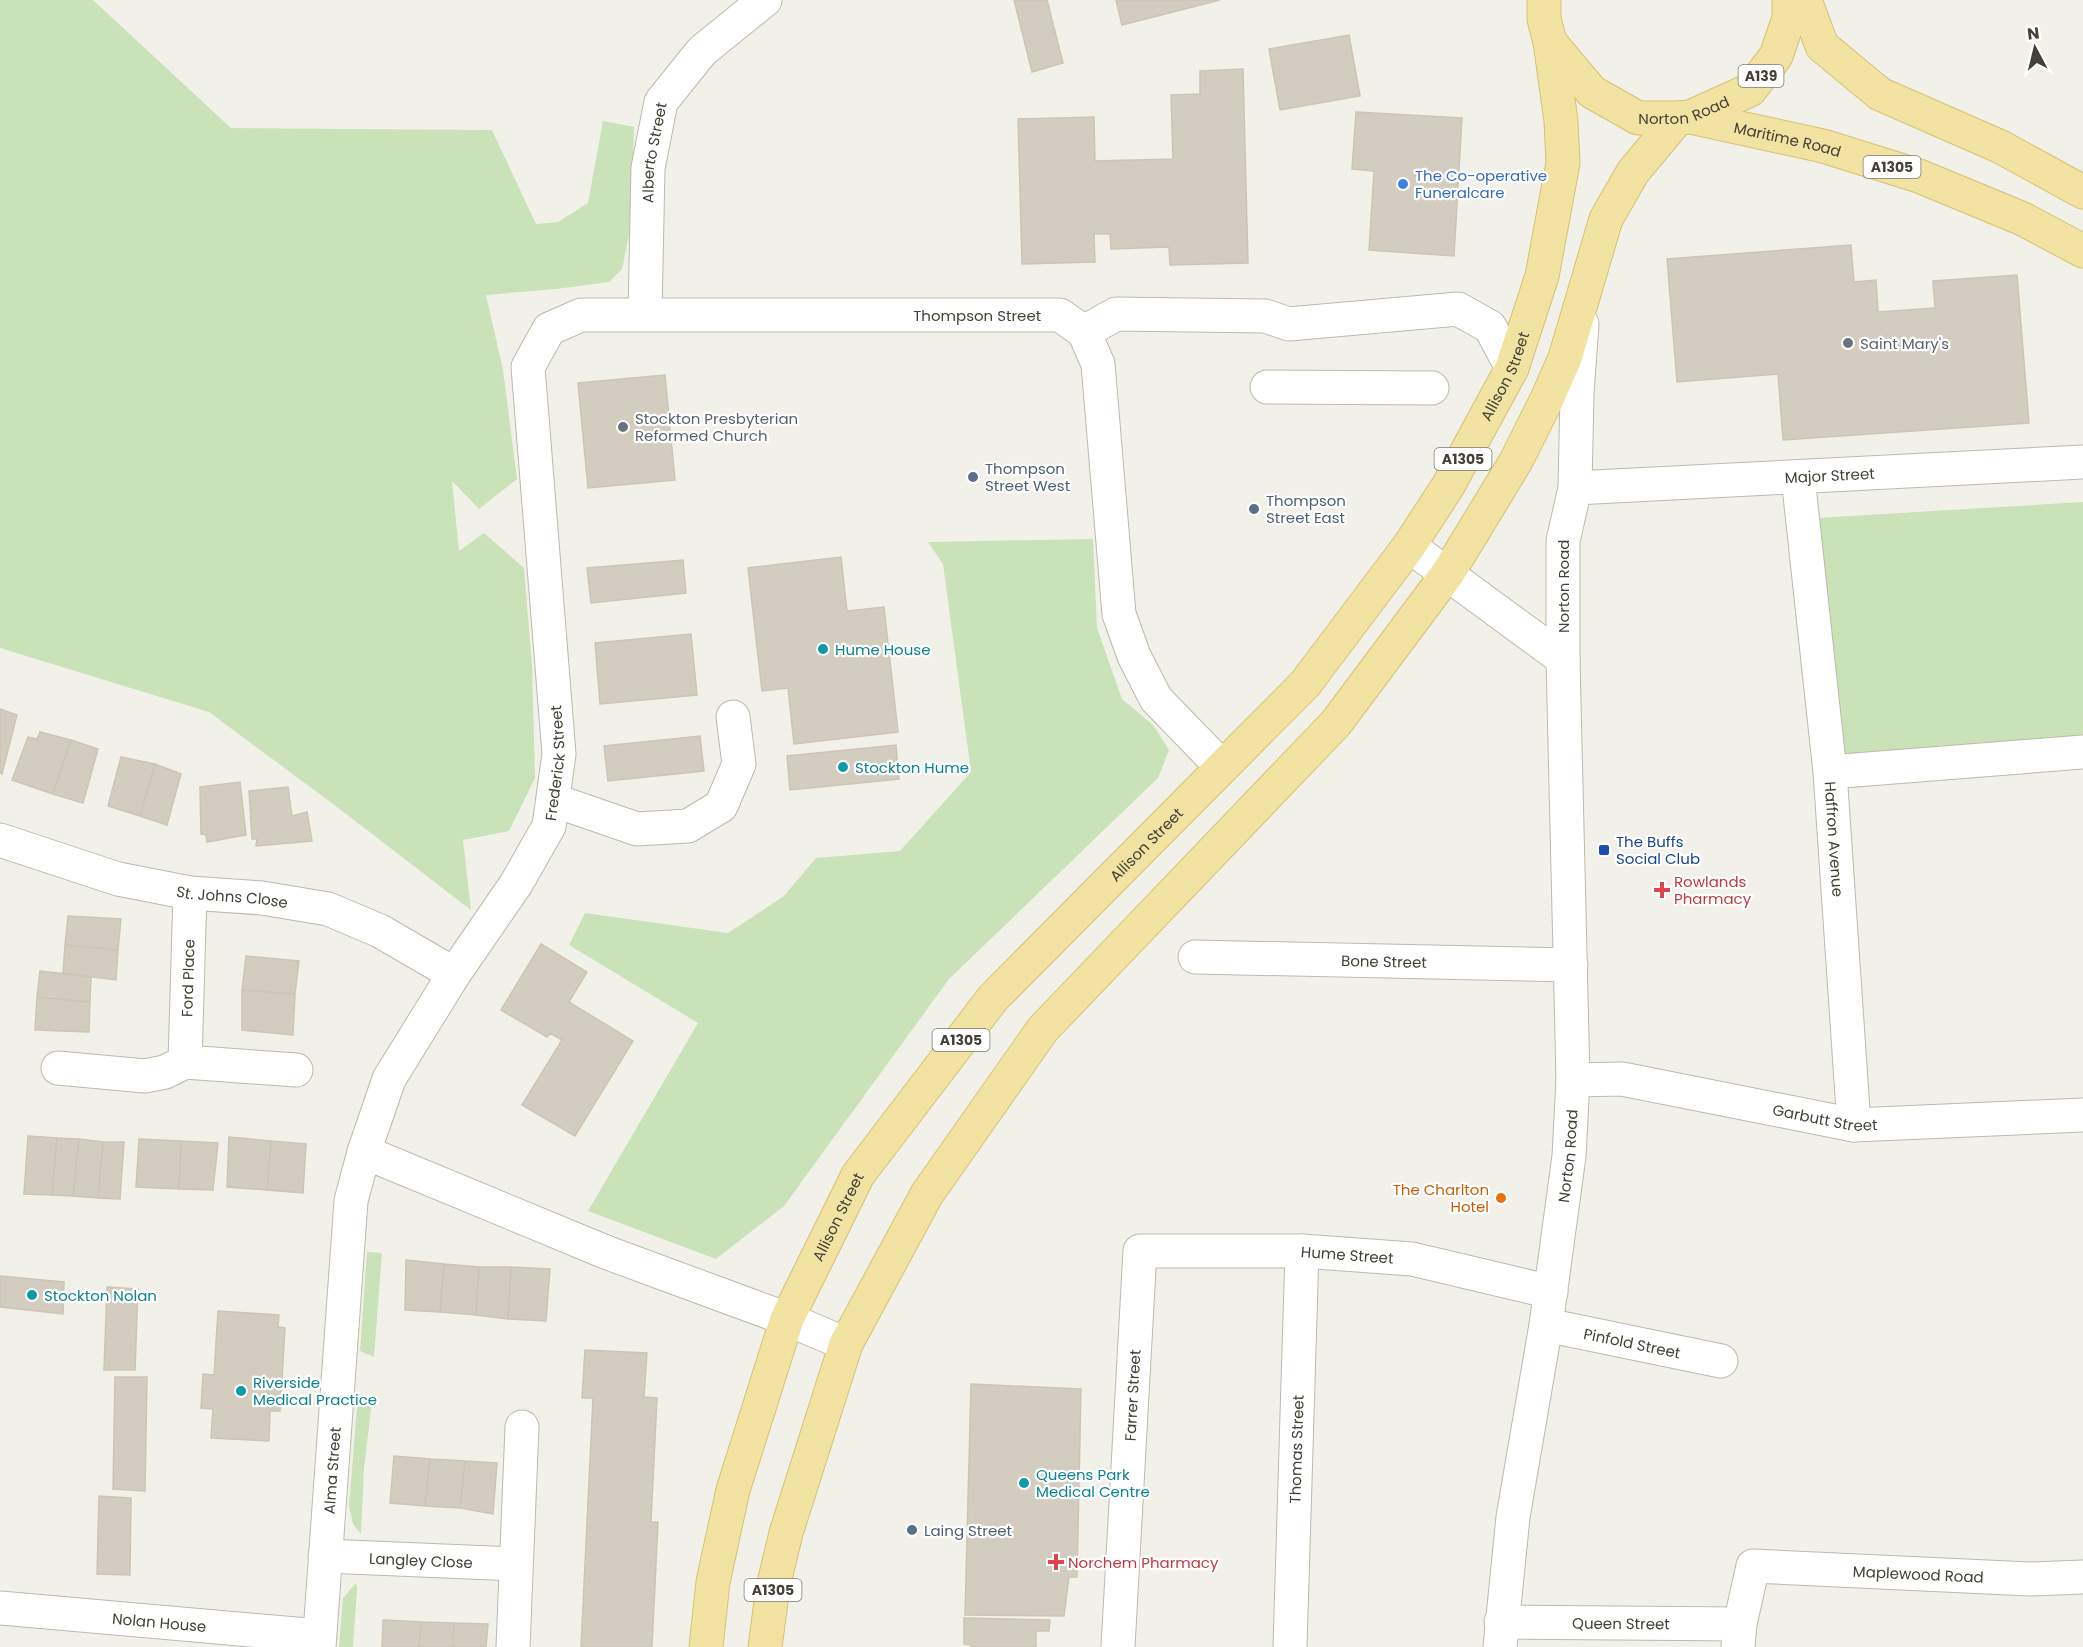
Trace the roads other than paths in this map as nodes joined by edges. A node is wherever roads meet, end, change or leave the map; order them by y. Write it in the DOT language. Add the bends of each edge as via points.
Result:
graph roads {
  1 [pos="765,0"];
  2 [pos="1790,0"];
  3 [pos="1805,0"];
  4 [pos="1542,15"];
  5 [pos="1684,117"];
  6 [pos="2083,192"];
  7 [pos="2083,251"];
  8 [pos="1583,298"];
  9 [pos="645,314"];
  10 [pos="549,329"];
  11 [pos="1084,333"];
  12 [pos="1512,368"];
  13 [pos="1267,387"];
  14 [pos="1432,388"];
  15 [pos="2083,462"];
  16 [pos="1798,477"];
  17 [pos="1575,488"];
  18 [pos="1409,546"];
  19 [pos="1448,573"];
  20 [pos="1563,659"];
  21 [pos="733,717"];
  22 [pos="2083,752"];
  23 [pos="1222,767"];
  24 [pos="1830,772"];
  25 [pos="553,800"];
  26 [pos="0,840"];
  27 [pos="190,893"];
  28 [pos="1195,957"];
  29 [pos="1571,965"];
  30 [pos="454,974"];
  31 [pos="185,1062"];
  32 [pos="58,1068"];
  33 [pos="296,1070"];
  34 [pos="1572,1080"];
  35 [pos="2083,1114"];
  36 [pos="1854,1125"];
  37 [pos="364,1152"];
  38 [pos="1140,1251"];
  39 [pos="1302,1251"];
  40 [pos="1551,1292"];
  41 [pos="787,1319"];
  42 [pos="1546,1325"];
  43 [pos="846,1344"];
  44 [pos="1721,1361"];
  45 [pos="522,1427"];
  46 [pos="325,1556"];
  47 [pos="515,1564"];
  48 [pos="2083,1577"];
  49 [pos="0,1608"];
  50 [pos="1500,1635"];
  51 [pos="1739,1636"];
  52 [pos="319,1641"];
  53 [pos="513,1647"];
  54 [pos="706,1647"];
  55 [pos="765,1647"];
  56 [pos="1118,1647"];
  57 [pos="1290,1647"];
  1 -- 9 [label="street, Alberto Street" via="702,51 661,102 648,168"];
  2 -- 5 [label="main road, Norton Road / A139" via="1789,18 1776,56 1750,90"];
  3 -- 6 [label="main road" via="1822,46 1880,94 2001,147"];
  4 -- 5 [label="main road, Norton Road / A139" via="1592,92 1638,118"];
  4 -- 12 [label="main road, Allison Street / A1305" via="1561,121 1563,163 1542,276"];
  5 -- 7 [label="main road, Maritime Road / A1305" via="1823,146 1920,176 2023,219"];
  5 -- 8 [label="main road, A1305" via="1633,171 1606,219"];
  8 -- 17 [label="street, Norton Road"];
  8 -- 19 [label="main road, A1305" via="1565,358 1547,399 1516,461"];
  9 -- 10 [label="street, Thompson Street" via="582,315"];
  9 -- 11 [label="street, Thompson Street" via="1060,315"];
  10 -- 25 [label="street, Frederick Street" via="528,367 559,754"];
  11 -- 12 [label="street" via="1116,314 1265,316 1289,324 1458,309 1490,327"];
  11 -- 23 [label="street" via="1098,364 1119,614 1134,656 1156,699"];
  12 -- 18 [label="main road, Allison Street / A1305" via="1448,486"];
  13 -- 14 [label="street"];
  15 -- 16 [label="street, Major Street"];
  16 -- 17 [label="street, Major Street"];
  16 -- 24 [label="street"];
  17 -- 20 [label="street, Norton Road" via="1563,542"];
  18 -- 19 [label="street, Norton Road"];
  18 -- 23 [label="main road, Allison Street / A1305" via="1305,684"];
  19 -- 20 [label="street, Norton Road"];
  19 -- 43 [label="main road, A1305" via="1336,723 1043,1029 927,1194"];
  20 -- 29 [label="street, Norton Road"];
  21 -- 25 [label="street" via="739,765 721,806 688,826 637,829"];
  22 -- 24 [label="street, Haffron Avenue"];
  23 -- 41 [label="main road, Allison Street / A1305" via="993,998 858,1175"];
  24 -- 36 [label="street, Haffron Avenue"];
  25 -- 30 [label="street, Frederick Street" via="549,826 516,884"];
  26 -- 27 [label="street, St. Johns Close" via="118,879"];
  27 -- 30 [label="street, St. Johns Close" via="262,898 328,909 380,931"];
  27 -- 31 [label="street, Ford Place"];
  28 -- 29 [label="street, Bone Street"];
  29 -- 34 [label="street, Norton Road"];
  30 -- 37 [label="street, Frederick Street" via="389,1079"];
  31 -- 32 [label="street" via="145,1076"];
  31 -- 33 [label="street"];
  34 -- 36 [label="street, Garbutt Street" via="1622,1079"];
  34 -- 40 [label="street, Norton Road" via="1569,1156"];
  35 -- 36 [label="street, Garbutt Street"];
  37 -- 41 [label="street" via="608,1252"];
  37 -- 46 [label="street, Alma Street" via="351,1201"];
  38 -- 39 [label="street, Hume Street"];
  38 -- 56 [label="street, Farrer Street"];
  39 -- 40 [label="street, Hume Street" via="1412,1259"];
  39 -- 57 [label="street, Thomas Street"];
  40 -- 42 [label="street, Norton Road"];
  41 -- 43 [label="street"];
  41 -- 54 [label="main road, Allison Street / A1305" via="733,1490 713,1582"];
  42 -- 44 [label="street, Pinfold Street"];
  42 -- 50 [label="street, Norton Road" via="1513,1517"];
  43 -- 55 [label="main road, A1305" via="786,1533 773,1587"];
  45 -- 47 [label="street"];
  46 -- 47 [label="street, Langley Close"];
  46 -- 52 [label="street, Alma Street"];
  47 -- 53 [label="street"];
  48 -- 51 [label="street, Maplewood Road" via="2009,1578 1753,1566"];
  49 -- 52 [label="street, Nolan House"];
  50 -- 51 [label="street, Queen Street"];
}
